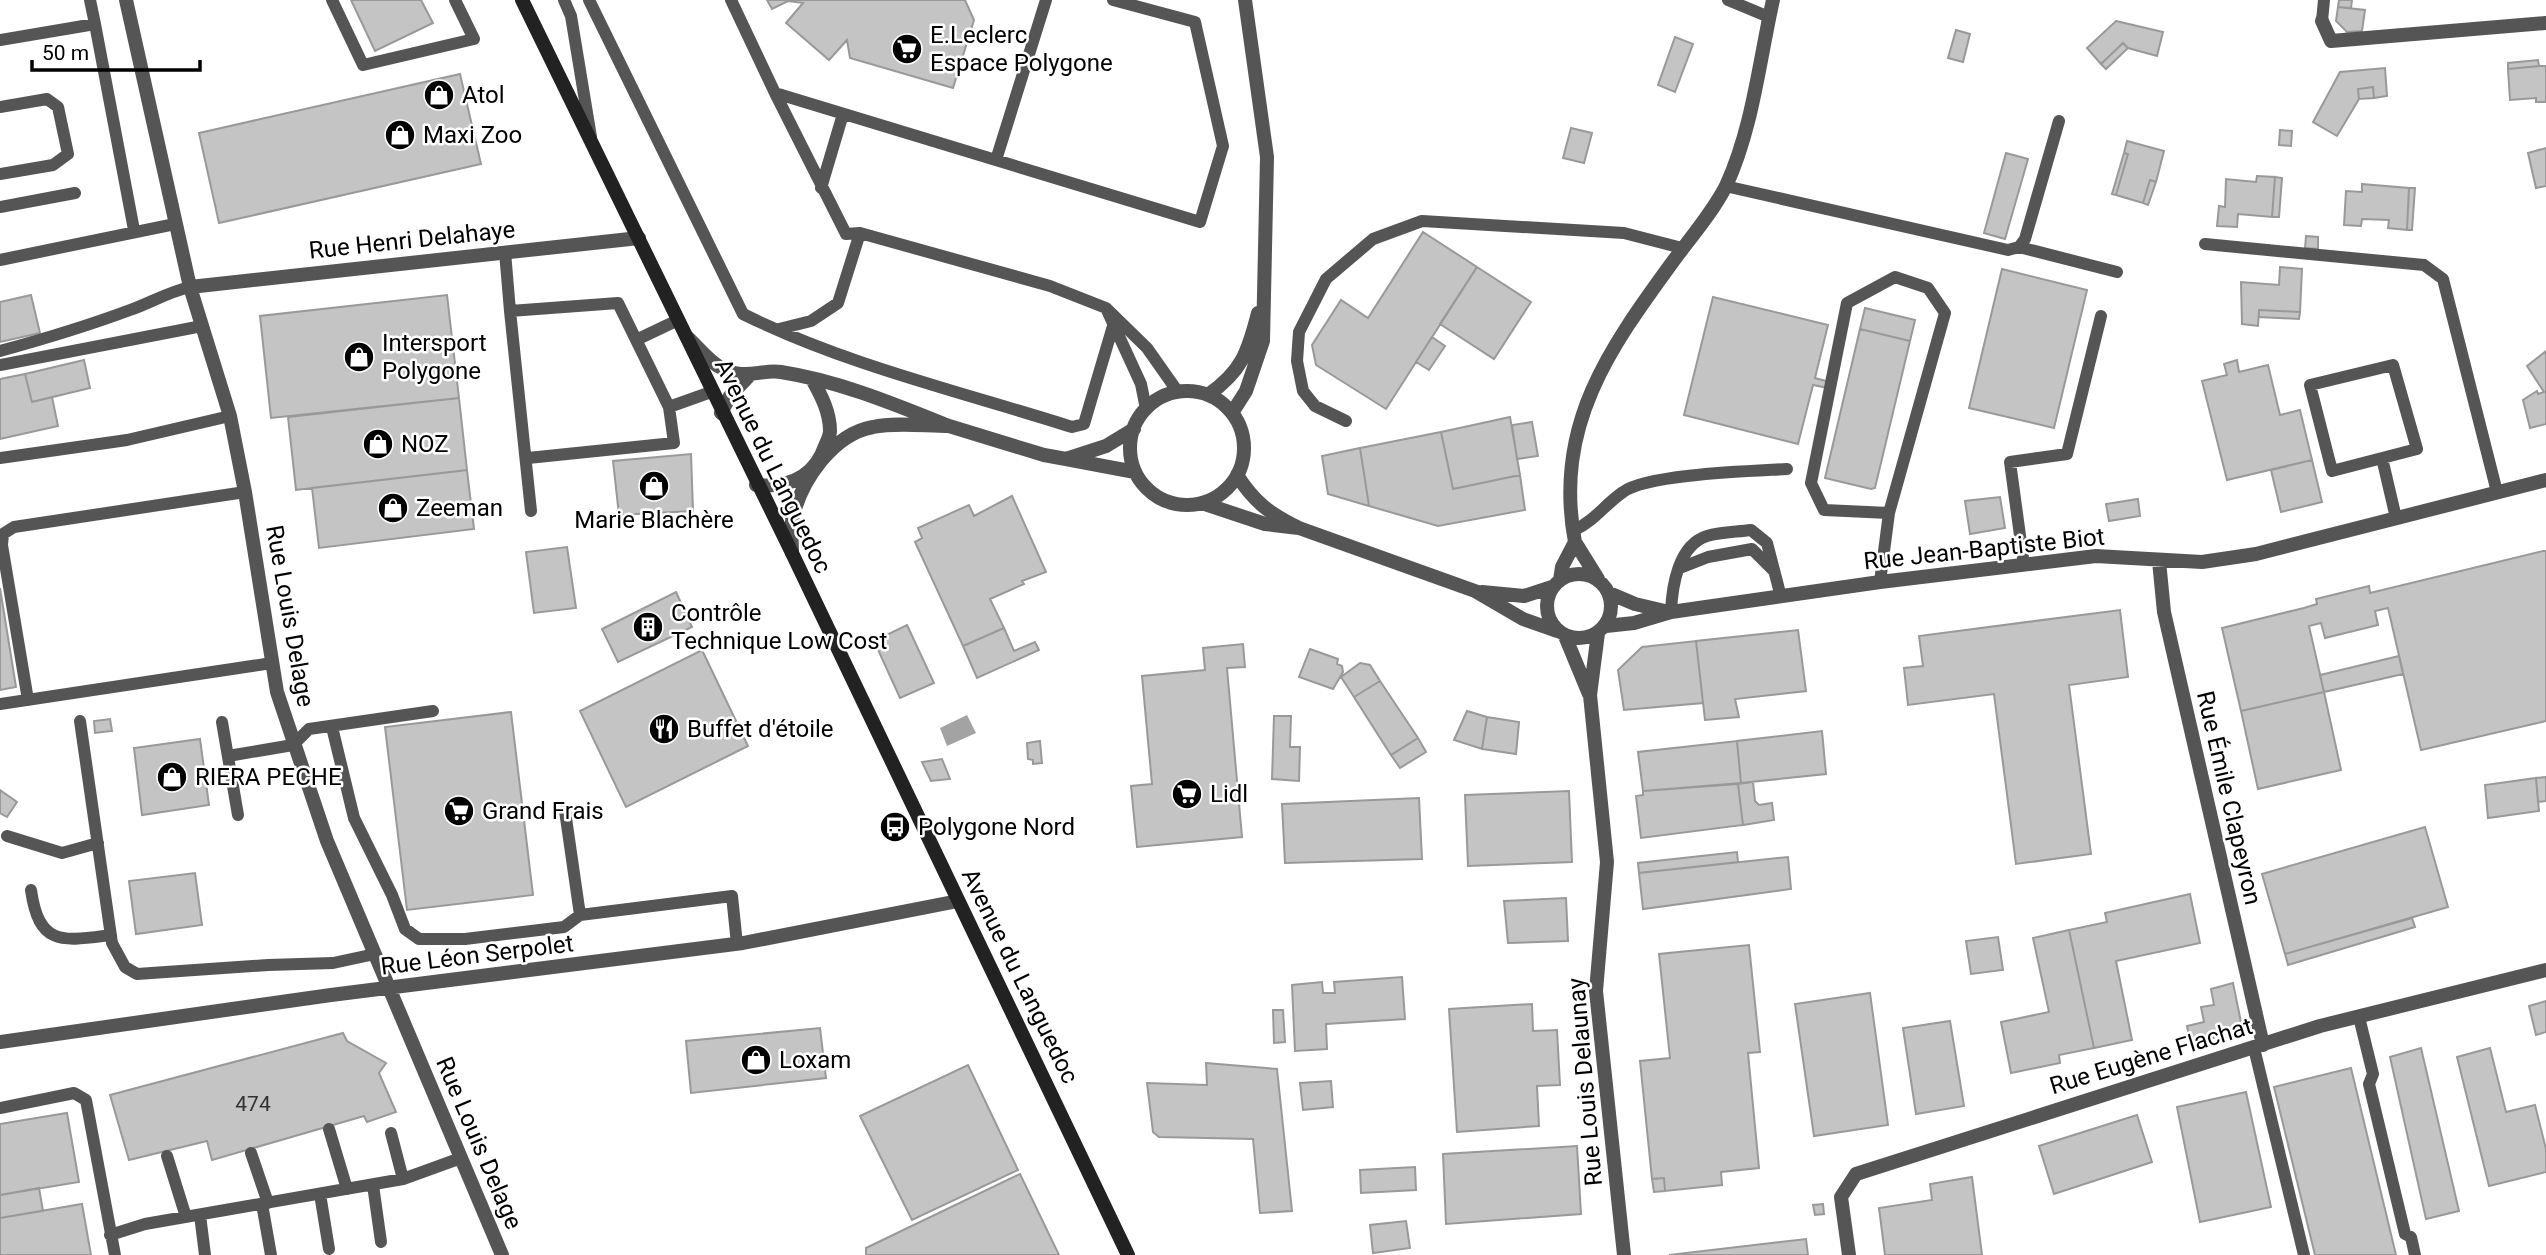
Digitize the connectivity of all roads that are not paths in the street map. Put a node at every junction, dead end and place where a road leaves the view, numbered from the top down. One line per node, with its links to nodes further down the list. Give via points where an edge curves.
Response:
1 (90, 0): 17 (lane)
2 (126, 0): 31 (street, Rue Louis Delage)
3 (332, 0): 4 (lane, via 363,65 474,39)
4 (455, 0)
5 (522, 0): 24 (main road, Avenue du Languedoc)
6 (564, 0): 24 (lane, via 571,16)
7 (589, 0): 49 (lane, via 743,314)
8 (731, 0): 20 (lane)
9 (1046, 0): 25 (lane)
10 (1113, 0): 25 (lane, via 1195,22 1223,146 1200,222)
11 (1245, 0): 42 (street, via 1267,157)
12 (1728, 0): 15 (lane)
13 (1773, 0): 15 (street)
14 (2324, 0): 16 (lane)
15 (1769, 17): 27 (street, via 1745,137)
16 (2322, 21): 18 (street, via 2331,41)
17 (95, 23): 19 (lane); 32 (lane)
18 (2546, 23)
19 (0, 40)
20 (775, 93): 22 (lane); 28 (lane)
21 (0, 107): 26 (lane, via 47,99 58,107 68,154 53,165)
22 (843, 114): 25 (lane); 28 (lane)
23 (2059, 121): 36 (lane)
24 (593, 148): 34 (main road, Avenue du Languedoc)
25 (996, 160)
26 (0, 174)
27 (1725, 186): 36 (lane, via 2008,250); 37 (street)
28 (821, 188): 33 (lane, via 846,234)
29 (75, 192): 30 (lane)
30 (0, 207)
31 (175, 224): 32 (lane); 41 (street, Rue Louis Delage)
32 (134, 230): 39 (lane)
33 (860, 233): 43 (lane, via 1050,286); 49 (lane, via 838,303 811,321)
34 (639, 239): 38 (street, Rue Henri Delahaye); 47 (main road, Avenue du Languedoc)
35 (2205, 244): 77 (lane, via 2424,265 2443,279)
36 (2019, 247): 40 (lane)
37 (1682, 248): 63 (lane, via 1625,233 1422,221 1373,239 1326,279 1299,332 1297,361 1303,391 1315,406); 83 (street, via 1621,335 1590,391 1573,443 1569,484)
38 (505, 252): 41 (street, Rue Henri Delahaye); 44 (lane)
39 (0, 260)
40 (2117, 272)
41 (190, 287): 46 (street, Rue Louis Delage); 51 (lane, via 63,334)
42 (1262, 298): 57 (street, via 1243,359 1230,379); 61 (street, via 1264,341 1246,391)
43 (1106, 308): 48 (lane); 56 (lane, via 1147,348)
44 (510, 311): 50 (lane, via 618,303); 67 (lane)
45 (2101, 316): 87 (lane, via 2067,454 2010,462)
46 (202, 326): 52 (lane); 62 (street, Rue Louis Delage)
47 (678, 326): 50 (lane); 53 (street, via 718,366); 55 (main road, Avenue du Languedoc)
48 (1113, 326): 49 (lane, via 1084,424 1072,427); 59 (lane, via 1141,384)
49 (775, 330)
50 (636, 340): 58 (lane)
51 (0, 351)
52 (0, 365)
53 (749, 376): 54 (street, via 777,371); 60 (street)
54 (812, 379): 64 (street, via 879,398); 70 (street, via 825,402 830,432)
55 (711, 392): 58 (lane); 60 (main road, Avenue du Languedoc)
56 (1178, 392): 57 (street); 59 (street)
57 (1208, 395): 61 (street)
58 (669, 407): 67 (lane, via 674,443)
59 (1146, 408): 65 (street)
60 (721, 413): 75 (main road, Avenue du Languedoc)
61 (1232, 413): 73 (street, via 1242,433 1244,455)
62 (230, 416): 66 (lane, via 127,440); 76 (street, Rue Louis Delage)
63 (1346, 421)
64 (949, 426): 69 (street); 70 (street, via 872,426 843,439)
65 (1134, 429): 69 (street, via 1106,446); 72 (street, via 1130,441)
66 (0, 458)
67 (528, 458): 79 (lane)
68 (2382, 458): 68 (lane, via 2417,449 2393,365 2310,385 2332,471); 81 (lane)
69 (1066, 459): 72 (street)
70 (819, 464): 75 (street, via 798,480 777,487); 84 (street, via 801,490 792,519)
71 (1787, 469): 83 (lane, via 1677,477 1624,490)
72 (1135, 471): 78 (street, via 1141,484 1158,498 1180,505)
73 (1237, 475): 78 (street, via 1222,494); 82 (street, via 1251,498 1270,514)
74 (2546, 480): 77 (street, Rue Jean-Baptiste Biot)
75 (756, 485): 84 (main road, Avenue du Languedoc)
76 (246, 492): 85 (lane, via 13,527 3,534); 99 (street, Rue Louis Delage)
77 (2497, 492): 81 (street, Rue Jean-Baptiste Biot)
78 (1202, 503): 82 (street, via 1265,524)
79 (531, 511)
80 (1889, 513): 80 (lane, via 1945,313 1928,288 1895,277 1847,303 1811,483 1824,510); 91 (lane)
81 (2396, 518): 86 (street, Rue Jean-Baptiste Biot, via 2256,554 2202,562)
82 (1299, 527): 93 (street)
83 (1574, 537): 90 (street); 92 (street)
84 (792, 554): 114 (main road, Avenue du Languedoc)
85 (2, 560): 101 (lane)
86 (2159, 561): 87 (street, Rue Jean-Baptiste Biot, via 2096,556); 123 (street, Rue Émile Clapeyron, via 2164,612)
87 (2024, 565): 91 (street, Rue Jean-Baptiste Biot)
88 (1680, 568): 89 (lane, via 1752,549); 89 (lane, via 1685,552 1704,537 1751,530 1767,543); 96 (lane)
89 (1774, 571): 95 (lane)
90 (1599, 580): 92 (street, via 1580,574); 94 (street)
91 (1880, 582): 95 (street, Rue Jean-Baptiste Biot)
92 (1556, 584): 93 (street, via 1524,596); 98 (street, via 1546,605 1547,615)
93 (1475, 592): 98 (street, via 1523,619)
94 (1609, 593): 96 (street, Rue Jean-Baptiste Biot); 97 (street, via 1611,611)
95 (1781, 597): 96 (street, Rue Jean-Baptiste Biot)
96 (1671, 612): 97 (street, Rue Jean-Baptiste Biot)
97 (1602, 629): 98 (street, via 1584,639); 100 (street, Rue Louis Delaunay)
98 (1561, 633): 100 (street, Rue Louis Delaunay)
99 (272, 663): 101 (lane); 107 (street, Rue Louis Delage)
100 (1590, 695): 145 (street, Rue Louis Delaunay, via 1607,862 1596,991)
101 (28, 700): 102 (lane)
102 (0, 704)
103 (433, 711): 106 (lane)
104 (80, 721): 112 (lane)
105 (222, 722): 108 (lane)
106 (332, 727): 107 (lane, via 309,729); 115 (lane, via 354,818 405,929 419,939 465,939 564,927)
107 (293, 745): 108 (lane); 118 (street, Rue Louis Delage)
108 (228, 756): 110 (lane)
109 (565, 811): 115 (lane)
110 (238, 815)
111 (7, 836): 112 (lane, via 62,853)
112 (98, 843): 116 (lane)
113 (31, 890): 116 (lane, via 42,929 65,940)
114 (958, 901): 117 (street, Rue Léon Serpolet); 144 (main road, Avenue du Languedoc)
115 (580, 915): 117 (lane, via 732,896)
116 (111, 935): 118 (lane, via 125,967 137,974 333,963)
117 (737, 944): 120 (street, Rue Léon Serpolet)
118 (375, 954): 120 (street, Rue Louis Delage)
119 (2546, 970): 121 (street, Rue Eugène Flachat)
120 (390, 989): 122 (street, Rue Léon Serpolet); 129 (street, Rue Louis Delage)
121 (2359, 1017): 123 (street, Rue Eugène Flachat); 148 (lane, via 2373,1074 2369,1084 2405,1234 2411,1237)
122 (0, 1042)
123 (2258, 1047): 146 (street, Rue Eugène Flachat, via 1856,1174 1841,1197); 147 (lane)
124 (0, 1108): 137 (lane, via 74,1093 86,1100)
125 (329, 1129): 132 (lane)
126 (391, 1133): 130 (lane)
127 (251, 1153): 134 (lane)
128 (167, 1156): 136 (lane)
129 (461, 1158): 130 (lane); 143 (street, Rue Louis Delage)
130 (403, 1180): 131 (lane)
131 (373, 1185): 132 (lane); 138 (lane)
132 (347, 1189): 133 (lane)
133 (320, 1194): 134 (lane); 139 (lane)
134 (265, 1203): 135 (lane); 142 (lane)
135 (200, 1215): 136 (lane); 141 (lane)
136 (186, 1217): 137 (lane)
137 (110, 1236): 140 (lane)
138 (381, 1242)
139 (329, 1249)
140 (115, 1255)
141 (205, 1255)
142 (271, 1255)
143 (502, 1255)
144 (1128, 1255)
145 (1625, 1255)
146 (1849, 1255)
147 (2304, 1255)
148 (2415, 1255)

